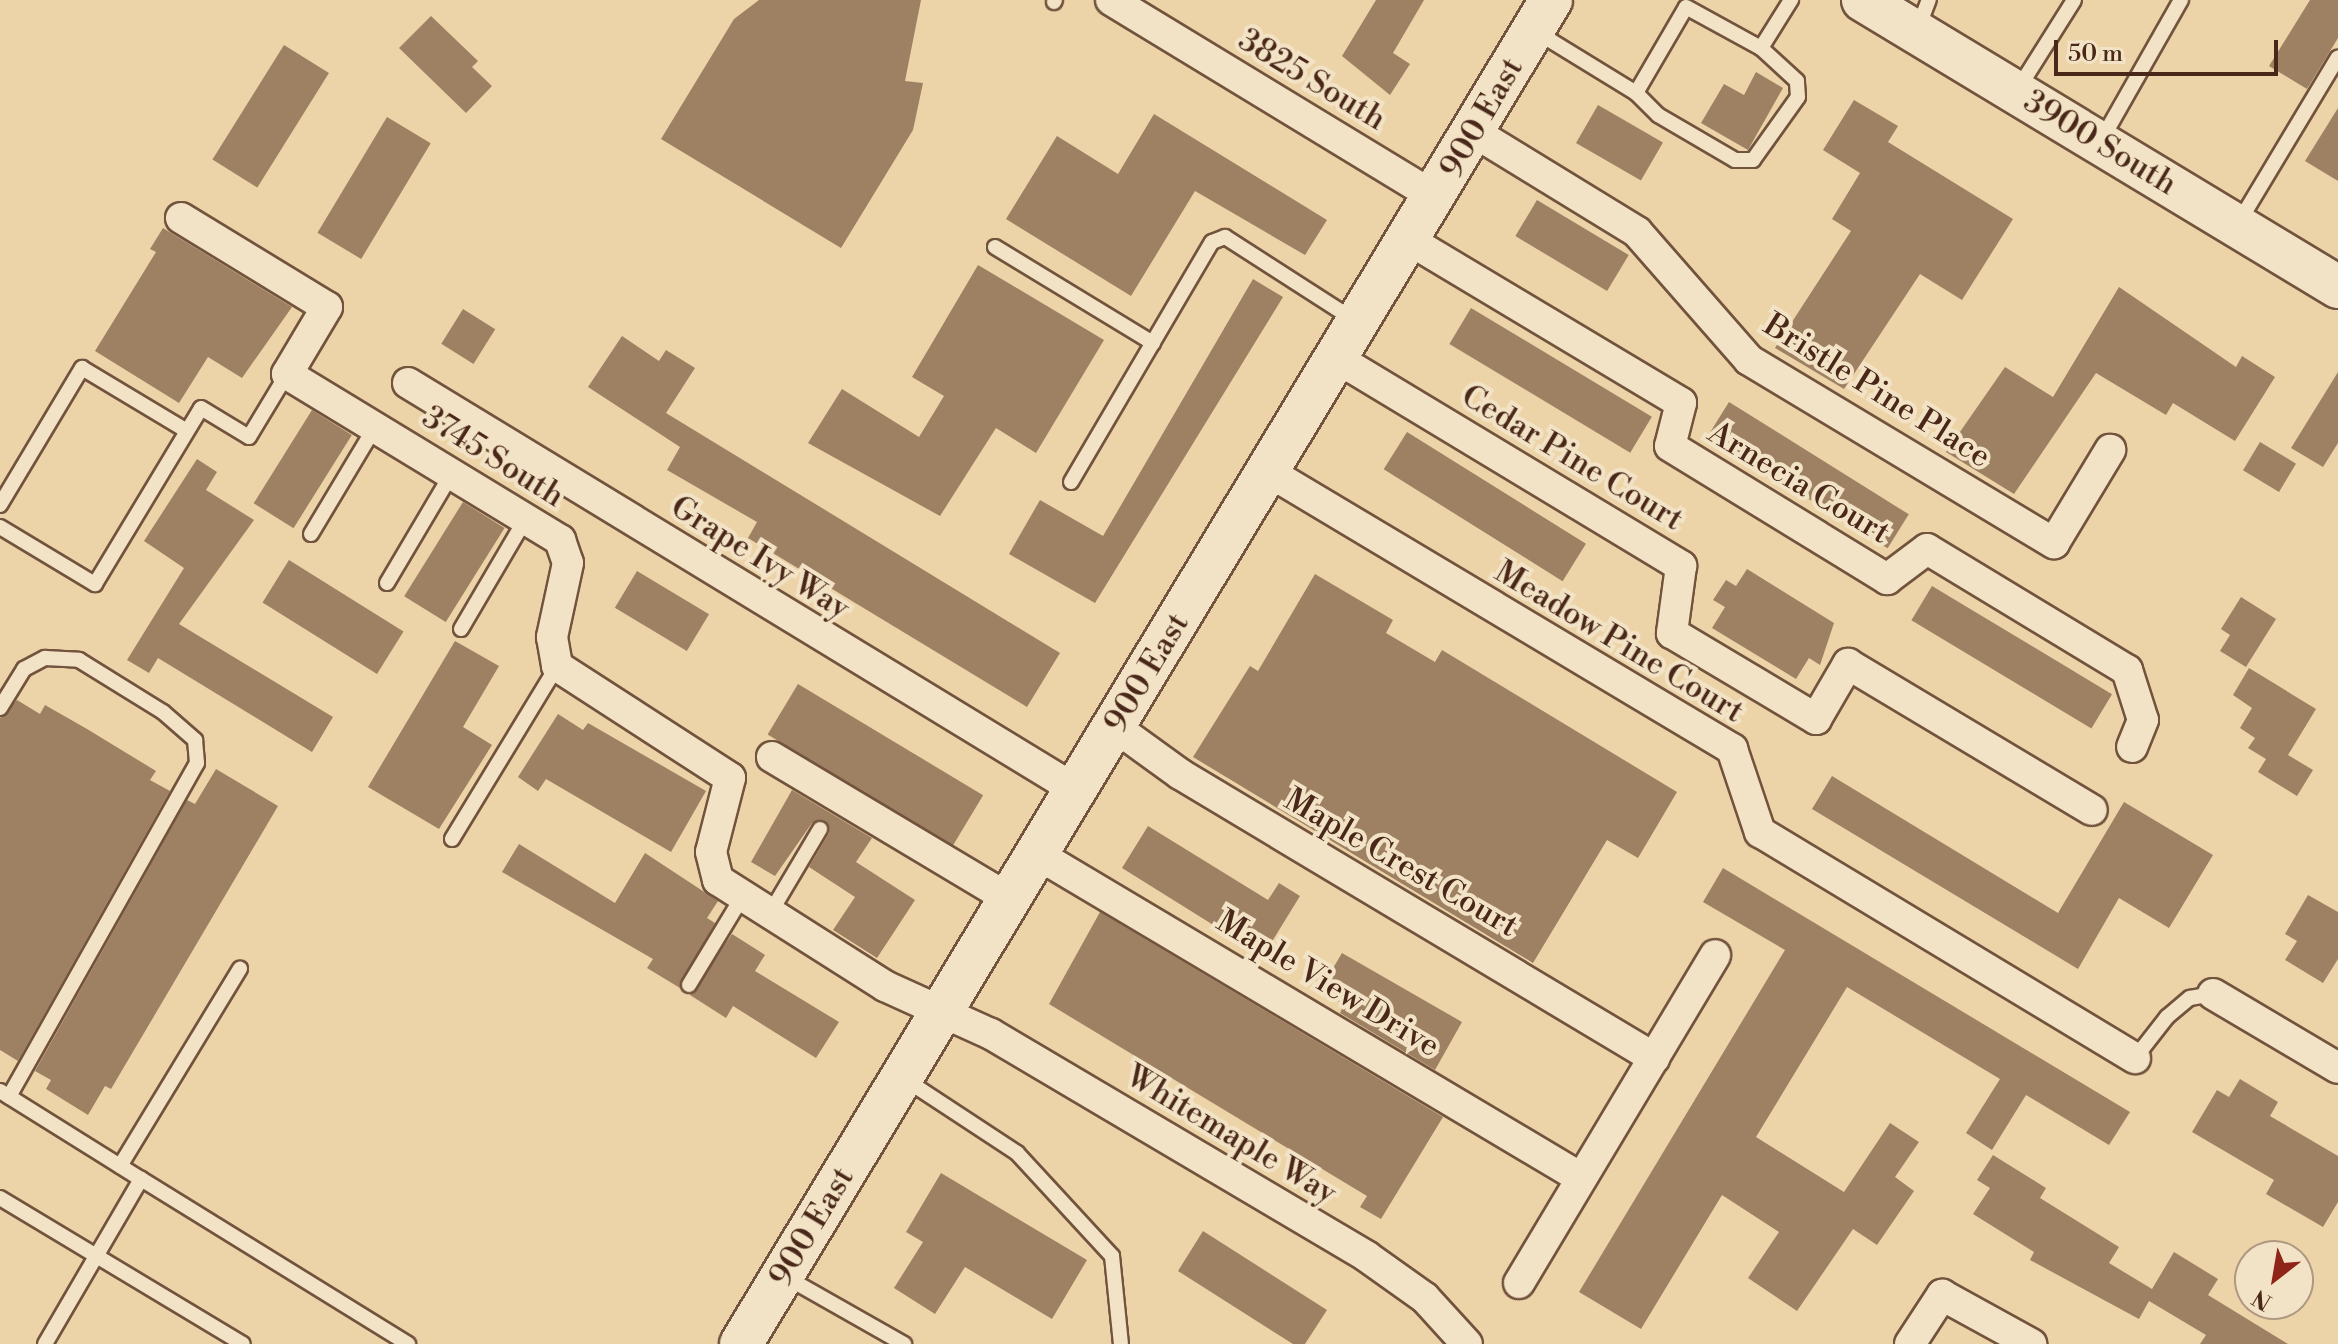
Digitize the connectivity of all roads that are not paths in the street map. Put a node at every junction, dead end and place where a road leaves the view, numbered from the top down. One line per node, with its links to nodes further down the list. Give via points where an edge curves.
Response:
1 (1111, 0): 14 (street, 3825 South)
2 (1791, 0): 8 (lane)
3 (1863, 0): 7 (main road, 3900 South)
4 (2074, 0): 10 (lane)
5 (2181, 0): 13 (lane)
6 (1542, 15): 11 (lane); 12 (main road, 900 East)
7 (1923, 16): 10 (main road, 3900 South)
8 (1761, 48): 11 (lane, via 1686,7); 11 (lane, via 1797,81 1798,97 1753,160 1735,160 1658,115)
9 (2338, 57): 16 (lane)
10 (2016, 92): 13 (main road, 3900 South)
11 (1636, 93)
12 (1474, 132): 14 (main road, 900 East); 27 (street, Bristle Pine Place, via 1637,232 1749,360 2054,543)
13 (2099, 143): 16 (main road, 3900 South)
14 (1435, 197): 17 (main road, 900 East)
15 (181, 218): 23 (street, via 327,307)
16 (2237, 226): 19 (main road, 3900 South)
17 (1409, 240): 20 (main road, 900 East); 40 (street, Arnecia Court, via 1681,403 1670,446 1887,579 1927,549 2127,670 2143,720)
18 (995, 247): 21 (lane)
19 (2338, 287)
20 (1360, 323): 21 (lane, via 1225,237 1212,242); 22 (main road, 900 East)
21 (1153, 343): 30 (lane)
22 (1338, 359): 28 (main road, 900 East); 43 (street, Cedar Pine Court, via 1681,566 1672,633 1685,641 1816,719 1848,664)
23 (287, 374): 25 (street, 3745 South); 26 (lane, via 249,437 201,408)
24 (408, 383): 42 (street, Grape Ivy Way)
25 (375, 427): 29 (street, 3745 South); 34 (lane)
26 (187, 431): 31 (lane, via 82,368); 33 (lane, via 95,584)
27 (2110, 450)
28 (1269, 472): 39 (main road, 900 East); 56 (street, Meadow Pine Court, via 1732,749 1760,832)
29 (452, 473): 32 (street, 3745 South); 35 (lane)
30 (1071, 482)
31 (0, 505)
32 (526, 518): 36 (lane); 37 (street, 3745 South, via 565,549 552,637)
33 (0, 527)
34 (311, 534)
35 (387, 583)
36 (461, 629)
37 (557, 666): 45 (lane); 47 (street, via 730,778 712,869)
38 (0, 708): 59 (lane, via 24,669 45,658 79,660 174,721 195,740 197,763)
39 (1115, 727): 42 (main road, 900 East); 55 (street, Maple Crest Court, via 1180,774)
40 (2132, 747)
41 (772, 757): 48 (street)
42 (1076, 790): 46 (main road, 900 East)
43 (2092, 810)
44 (820, 829): 49 (lane)
45 (452, 839)
46 (1037, 854): 48 (main road, 900 East); 61 (street, Maple View Drive)
47 (741, 899): 49 (street); 52 (lane)
48 (1009, 899): 54 (main road, 900 East)
49 (769, 916): 54 (street, via 885,986)
50 (1715, 955): 55 (street)
51 (240, 969): 60 (lane)
52 (689, 985)
53 (2213, 994): 56 (lane, via 2190,998 2167,1017); 57 (street)
54 (942, 1011): 58 (main road, 900 East); 73 (street, Whitemaple Way, via 1366,1256 1425,1298)
55 (1654, 1058): 61 (street)
56 (2135, 1058)
57 (2338, 1068)
58 (902, 1078): 65 (main road, 900 East); 72 (lane, via 1017,1153 1112,1256)
59 (5, 1094): 60 (lane)
60 (120, 1166): 62 (lane)
61 (1581, 1178): 66 (street)
62 (141, 1179): 64 (lane); 69 (lane)
63 (0, 1198): 64 (lane)
64 (96, 1256): 67 (lane); 68 (lane)
65 (783, 1274): 70 (main road, 900 East); 71 (lane)
66 (1519, 1283)
67 (45, 1344)
68 (243, 1344)
69 (408, 1344)
70 (741, 1344)
71 (904, 1344)
72 (1121, 1344)
73 (1467, 1344)
74 (1910, 1344): 75 (street, via 1942,1295)
75 (2031, 1344)

